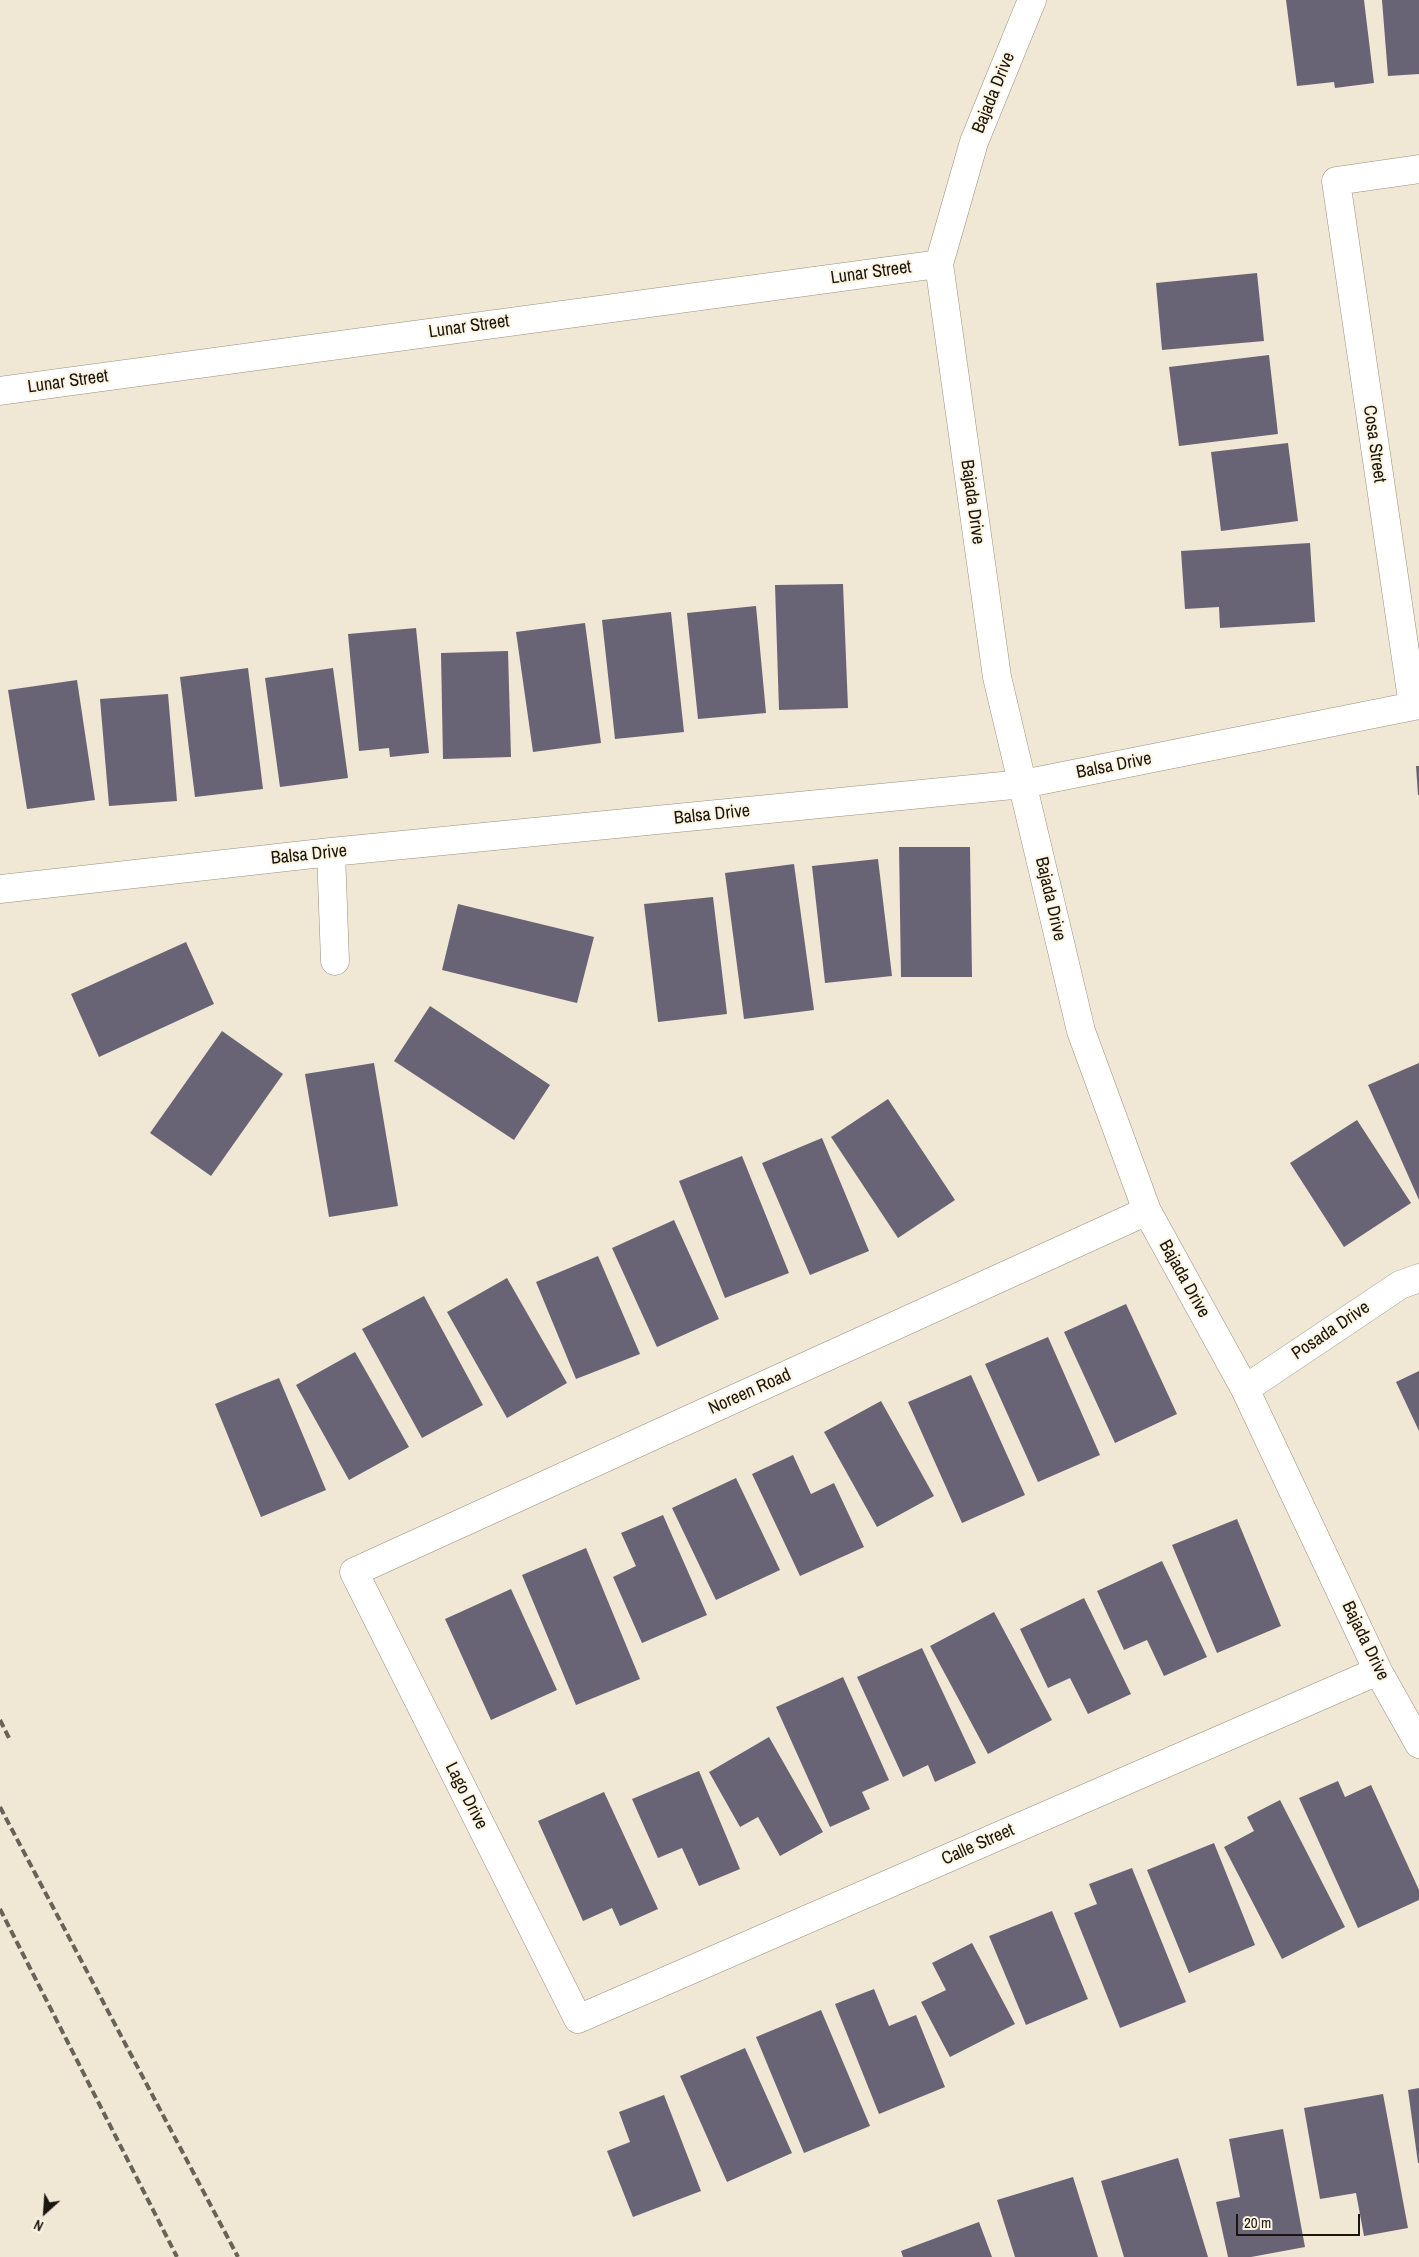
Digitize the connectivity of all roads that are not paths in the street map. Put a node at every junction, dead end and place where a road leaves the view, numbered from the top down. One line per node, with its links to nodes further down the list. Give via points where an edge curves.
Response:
1 (1032, 0): 3 (street, Bajada Drive, via 974,142)
2 (1419, 169): 5 (street, Cosa Street, via 1336,181)
3 (939, 264): 4 (street, Lunar Street); 6 (street, Bajada Drive, via 997,677)
4 (0, 391)
5 (1416, 706): 6 (street, Balsa Drive)
6 (1023, 784): 7 (street, Balsa Drive); 10 (street, Bajada Drive, via 1081,1032)
7 (331, 852): 8 (street, Balsa Drive); 9 (street)
8 (0, 889)
9 (335, 961)
10 (1147, 1211): 12 (street, Bajada Drive); 13 (street, Noreen Road)
11 (1419, 1278): 12 (street, Posada Drive, via 1400,1285)
12 (1245, 1389): 14 (street, Bajada Drive)
13 (354, 1572): 16 (street, Lago Drive)
14 (1378, 1671): 15 (street, Bajada Drive); 16 (street, Calle Street)
15 (1419, 1744)
16 (578, 2019)

